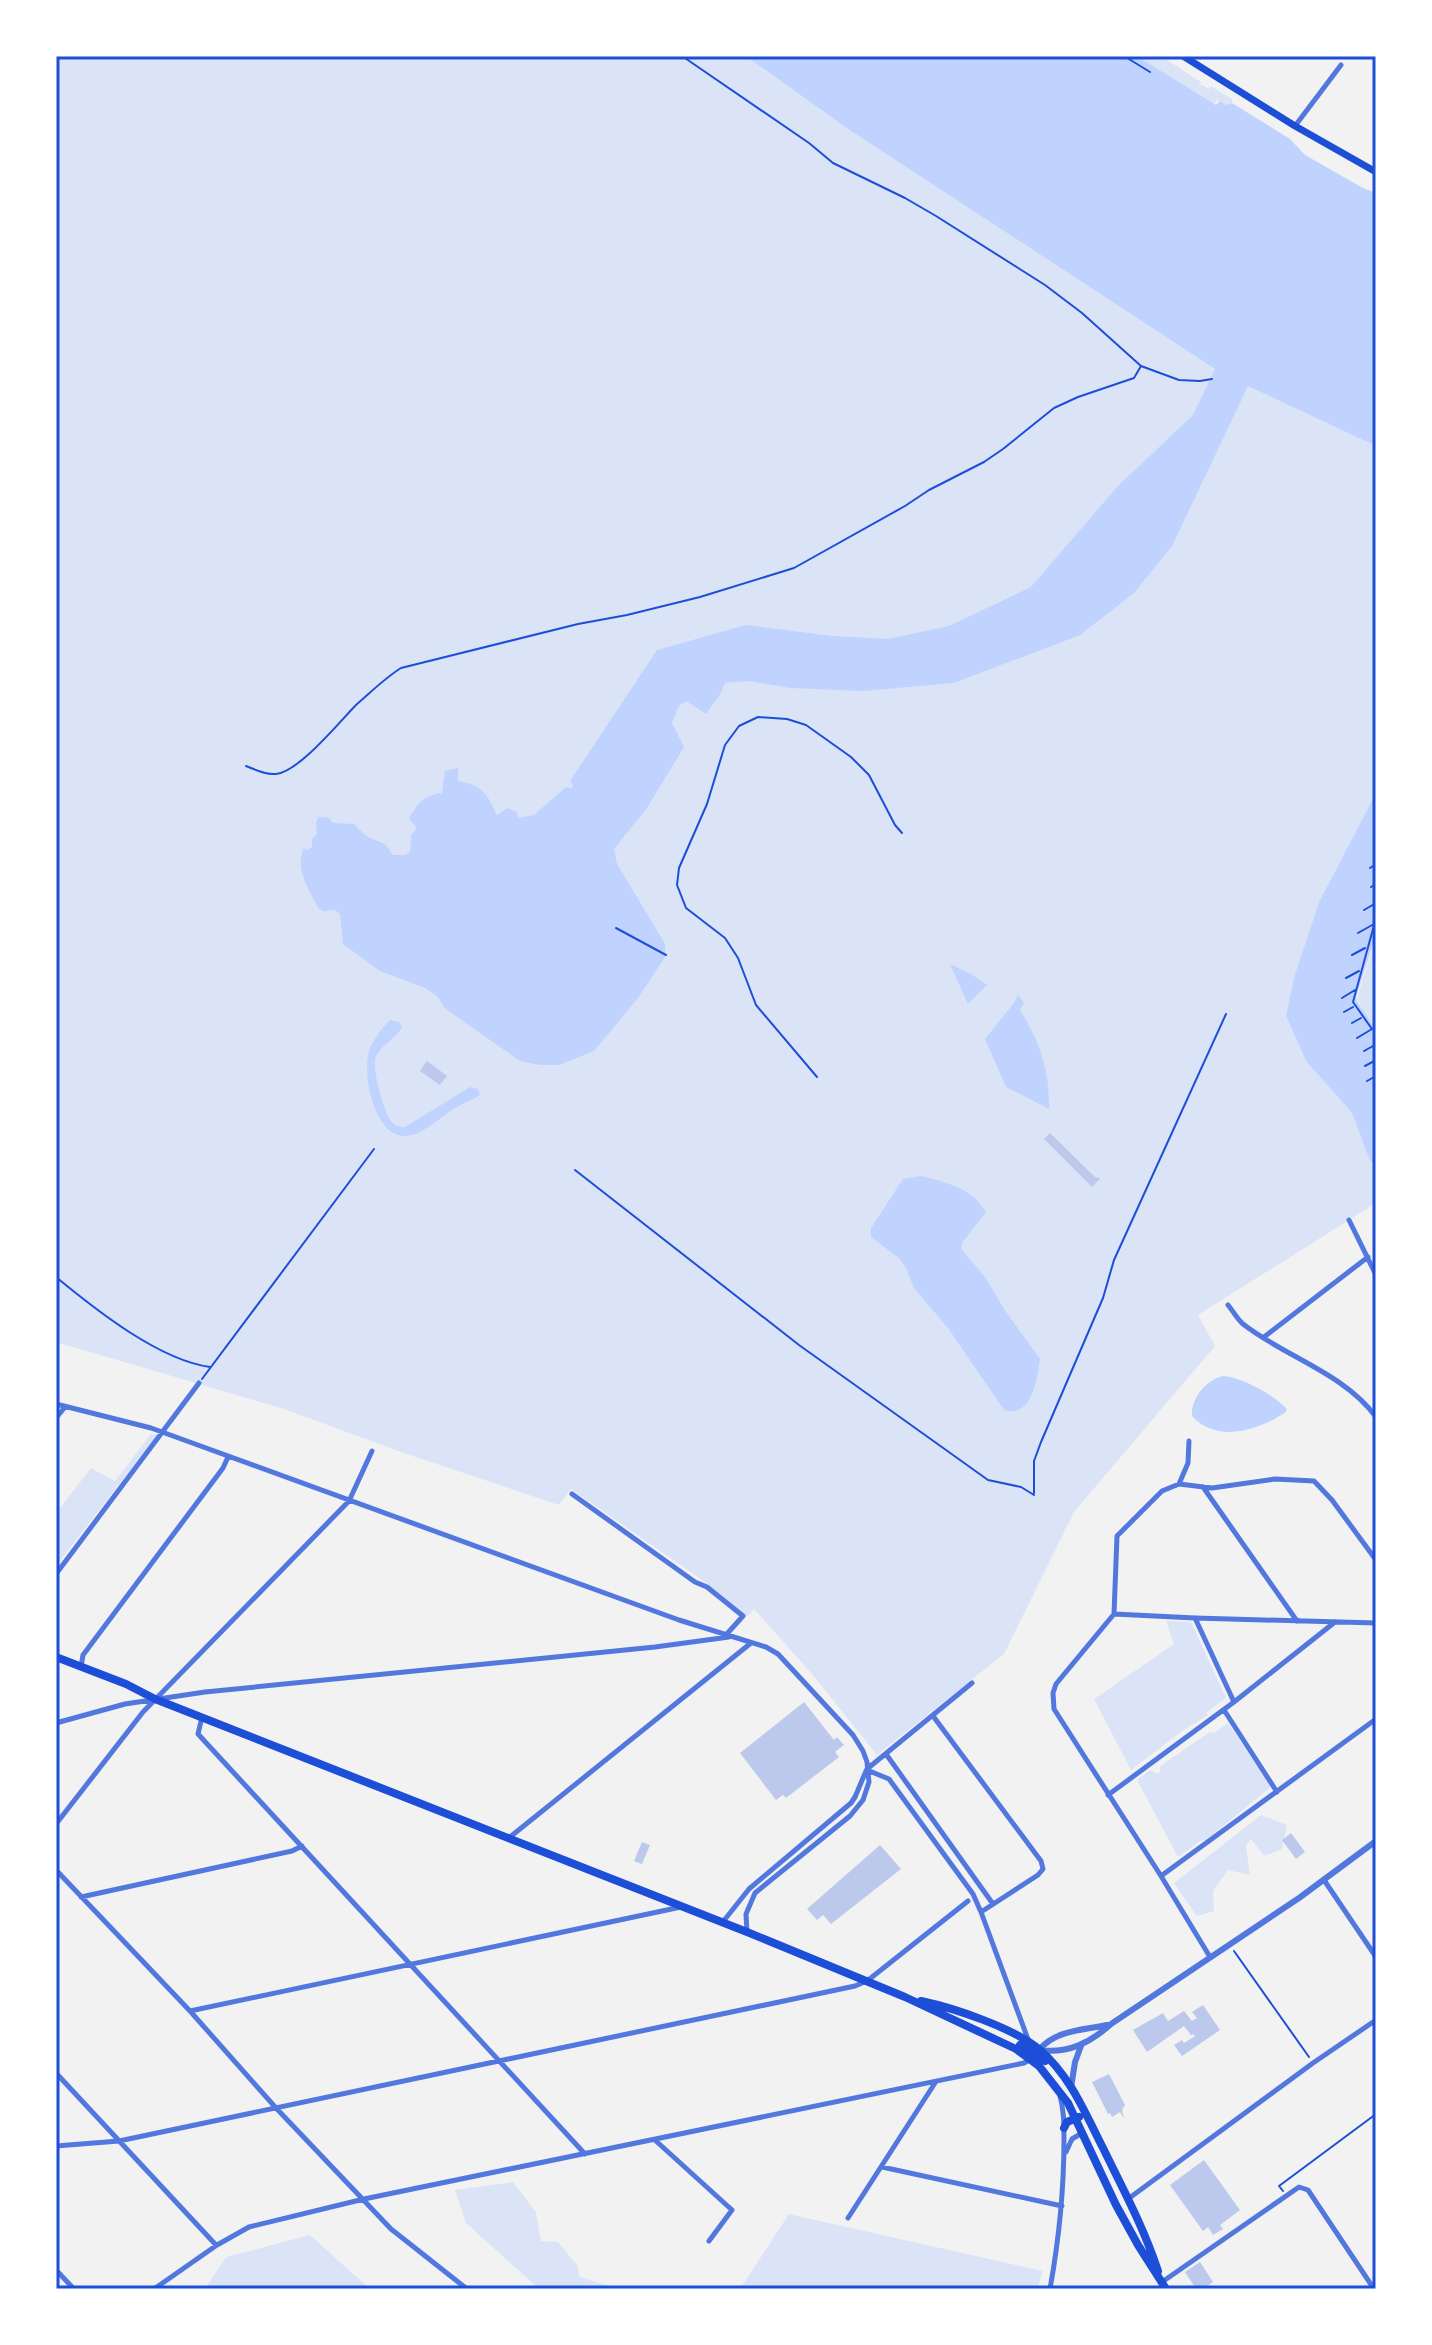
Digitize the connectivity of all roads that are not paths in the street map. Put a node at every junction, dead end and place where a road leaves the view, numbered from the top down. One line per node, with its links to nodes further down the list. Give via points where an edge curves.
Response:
1 (1183, 56): 3 (main road)
2 (1341, 65): 3 (street)
3 (1295, 126): 4 (main road)
4 (1376, 172)
5 (1349, 1220): 6 (street)
6 (1368, 1257): 7 (street); 9 (street)
7 (1376, 1275)
8 (1228, 1305): 9 (street, via 1241,1323)
9 (1264, 1337): 13 (street, via 1366,1404)
10 (199, 1383): 15 (street)
11 (56, 1404): 12 (street)
12 (65, 1407): 14 (street); 15 (street)
13 (1376, 1417)
14 (56, 1418)
15 (162, 1432): 18 (street); 24 (street)
16 (1189, 1441): 19 (street, via 1188,1463)
17 (372, 1451): 22 (street)
18 (228, 1457): 22 (street); 33 (street, via 83,1655)
19 (1179, 1484): 20 (street); 25 (street, via 1162,1491 1117,1536)
20 (1202, 1486): 23 (street, via 1314,1481); 27 (street)
21 (572, 1494): 30 (street, via 743,1616)
22 (349, 1501): 30 (street); 35 (street)
23 (1376, 1560)
24 (56, 1574)
25 (1114, 1614): 26 (street); 45 (street, via 1053,1693 1054,1709)
26 (1195, 1618): 27 (street); 36 (street)
27 (1297, 1621): 28 (street)
28 (1335, 1622): 29 (street); 36 (street)
29 (1376, 1623)
30 (727, 1636): 31 (street); 35 (street)
31 (751, 1643): 43 (street, via 778,1654 853,1735); 47 (street)
32 (56, 1657): 33 (main road)
33 (81, 1667): 35 (main road)
34 (972, 1683): 39 (street)
35 (155, 1699): 38 (main road); 41 (street); 46 (street)
36 (1234, 1702): 37 (street)
37 (1224, 1710): 44 (street); 45 (street)
38 (202, 1716): 47 (main road); 49 (street, via 198,1734)
39 (933, 1716): 42 (street); 55 (street, via 1041,1861 1038,1875)
40 (1376, 1719): 44 (street)
41 (56, 1723)
42 (886, 1754): 43 (street); 55 (street)
43 (867, 1770): 57 (street, via 889,1779); 58 (street, via 851,1803 749,1889); 59 (street, via 869,1782 858,1808 755,1893 746,1914)
44 (1277, 1792): 51 (street)
45 (1108, 1795): 51 (street)
46 (56, 1824)
47 (505, 1836): 56 (main road)
48 (1376, 1841): 52 (street)
49 (302, 1846): 53 (street); 62 (street)
50 (56, 1870): 53 (street)
51 (1161, 1876): 60 (street)
52 (1324, 1880): 60 (street); 61 (street)
53 (81, 1897): 65 (street)
54 (968, 1901): 63 (street)
55 (993, 1904): 57 (street)
56 (682, 1907): 58 (main road); 62 (street)
57 (981, 1912): 68 (street)
58 (722, 1923): 59 (main road)
59 (747, 1932): 63 (main road)
60 (1210, 1957): 67 (street)
61 (1376, 1957)
62 (411, 1964): 65 (street); 71 (street)
63 (867, 1981): 64 (main road); 71 (street)
64 (905, 1997): 68 (main road, via 941,2005); 70 (main road)
65 (190, 2011): 76 (street)
66 (1376, 2020): 88 (street)
67 (1111, 2024): 69 (street); 70 (street, via 1053,2037)
68 (1029, 2043): 70 (main road)
69 (1081, 2046): 70 (street); 74 (street)
70 (1036, 2054): 73 (street, via 1024,2063); 74 (main road, via 1060,2071); 75 (main road)
71 (500, 2060): 76 (street); 84 (street)
72 (56, 2073): 82 (street)
73 (936, 2082): 81 (street); 86 (street)
74 (1071, 2088): 77 (main road)
75 (1059, 2091): 78 (main road); 79 (street)
76 (276, 2108): 82 (street); 87 (street)
77 (1084, 2109): 78 (main road); 88 (main road)
78 (1080, 2119): 79 (main road); 80 (main road); 88 (main road)
79 (1064, 2128): 85 (street)
80 (1082, 2133): 85 (street, via 1072,2139); 94 (main road)
81 (655, 2140): 84 (street); 91 (street, via 732,2210)
82 (119, 2141): 83 (street); 92 (street)
83 (56, 2146)
84 (585, 2154): 87 (street)
85 (1065, 2156): 89 (street)
86 (882, 2167): 89 (street); 90 (street)
87 (364, 2199): 92 (street, via 249,2227); 97 (street, via 391,2229)
88 (1128, 2199): 94 (main road)
89 (1062, 2206): 98 (street)
90 (848, 2218)
91 (709, 2241)
92 (217, 2245): 96 (street)
93 (56, 2270): 95 (street)
94 (1164, 2286): 99 (street, via 1299,2187 1308,2190)
95 (74, 2289)
96 (154, 2289)
97 (467, 2289)
98 (1050, 2289)
99 (1374, 2289)

